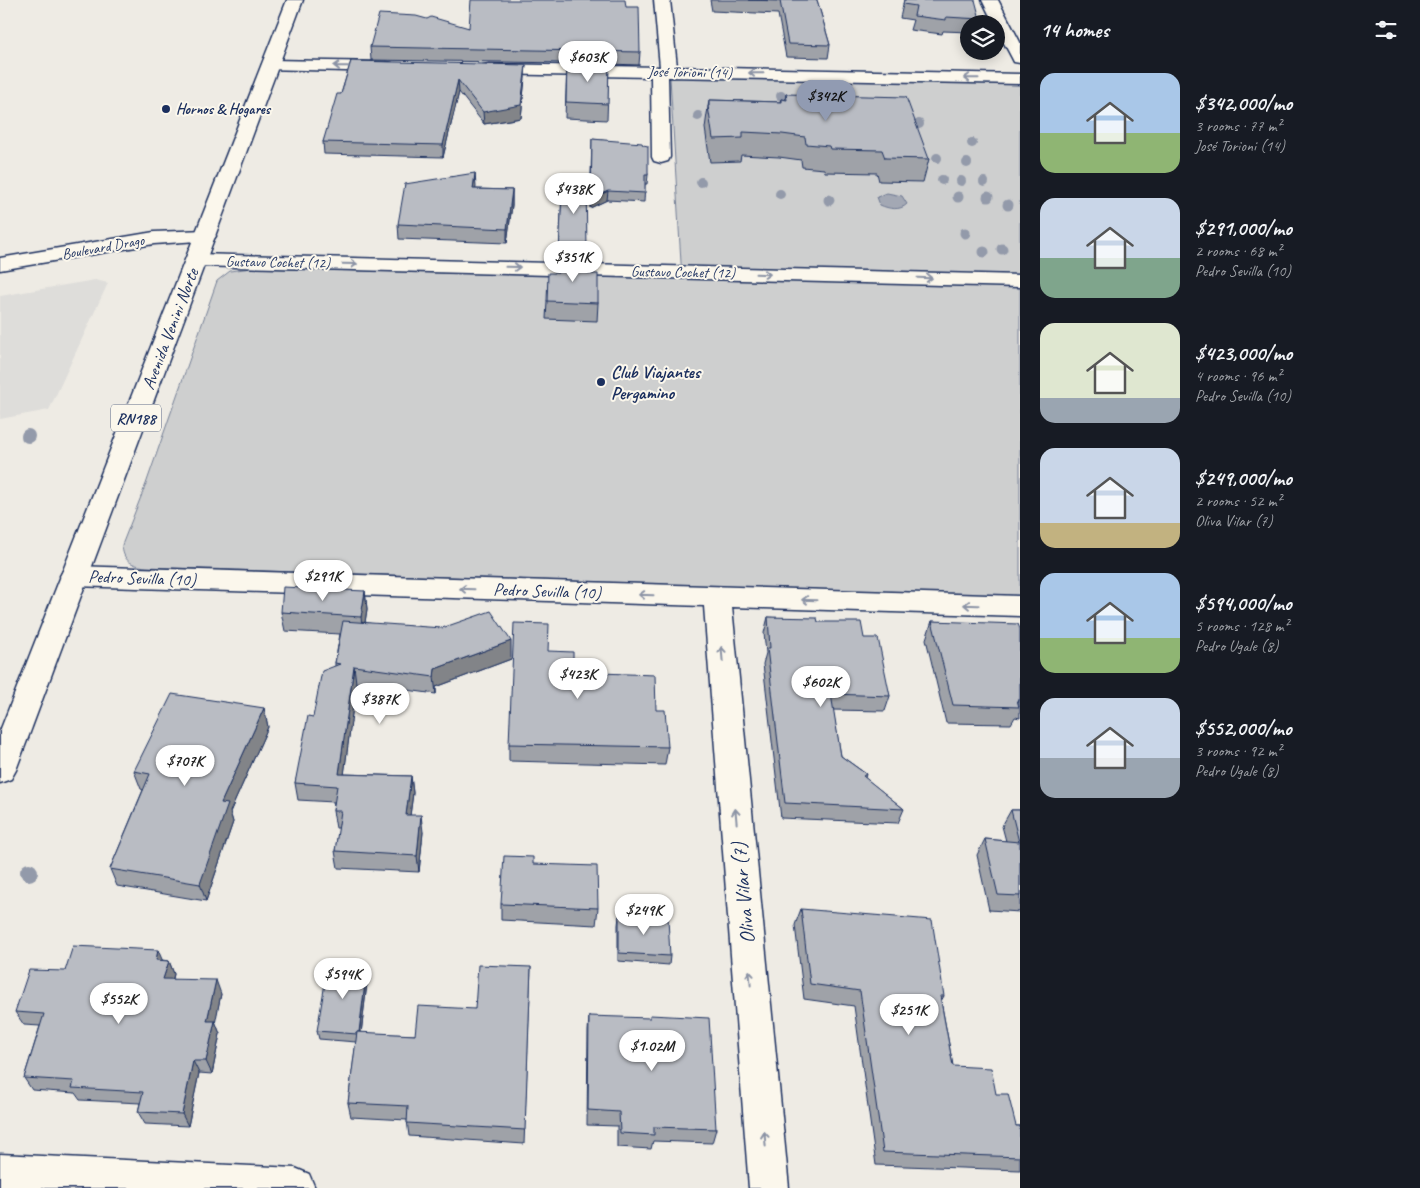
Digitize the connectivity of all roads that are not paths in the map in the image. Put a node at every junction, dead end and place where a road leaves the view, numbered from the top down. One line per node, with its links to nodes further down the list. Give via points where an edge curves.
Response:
1 (295, 0): 5 (main road, Avenida Venini Norte / RN188)
2 (662, 0): 8 (main road)
3 (990, 0): 4 (main road)
4 (1020, 58)
5 (270, 65): 6 (main road, one-way to 5); 11 (main road, Avenida Venini Norte / RN188)
6 (407, 67)
7 (475, 68): 8 (main road, José Torioni (14))
8 (664, 72): 9 (main road, José Torioni (14), one-way to 8); 10 (main road)
9 (1020, 79)
10 (661, 157)
11 (206, 236): 12 (main road, Avenida Venini Norte / RN188); 13 (main road, Boulevard Drago, via 154,238)
12 (196, 260): 14 (main road, Gustavo Cochet (12), one-way to 14); 15 (main road, Avenida Venini Norte / RN188)
13 (0, 264)
14 (1020, 281)
15 (74, 576): 16 (main road, Pedro Sevilla (10), one-way to 15); 18 (main road, Avenida Venini Norte / RN188)
16 (717, 597): 17 (main road, Pedro Sevilla (10), one-way to 16); 21 (main road, Oliva Vilar (7), one-way to 16)
17 (1020, 606)
18 (0, 770)
19 (0, 1174): 20 (main road)
20 (296, 1188)
21 (769, 1188)

